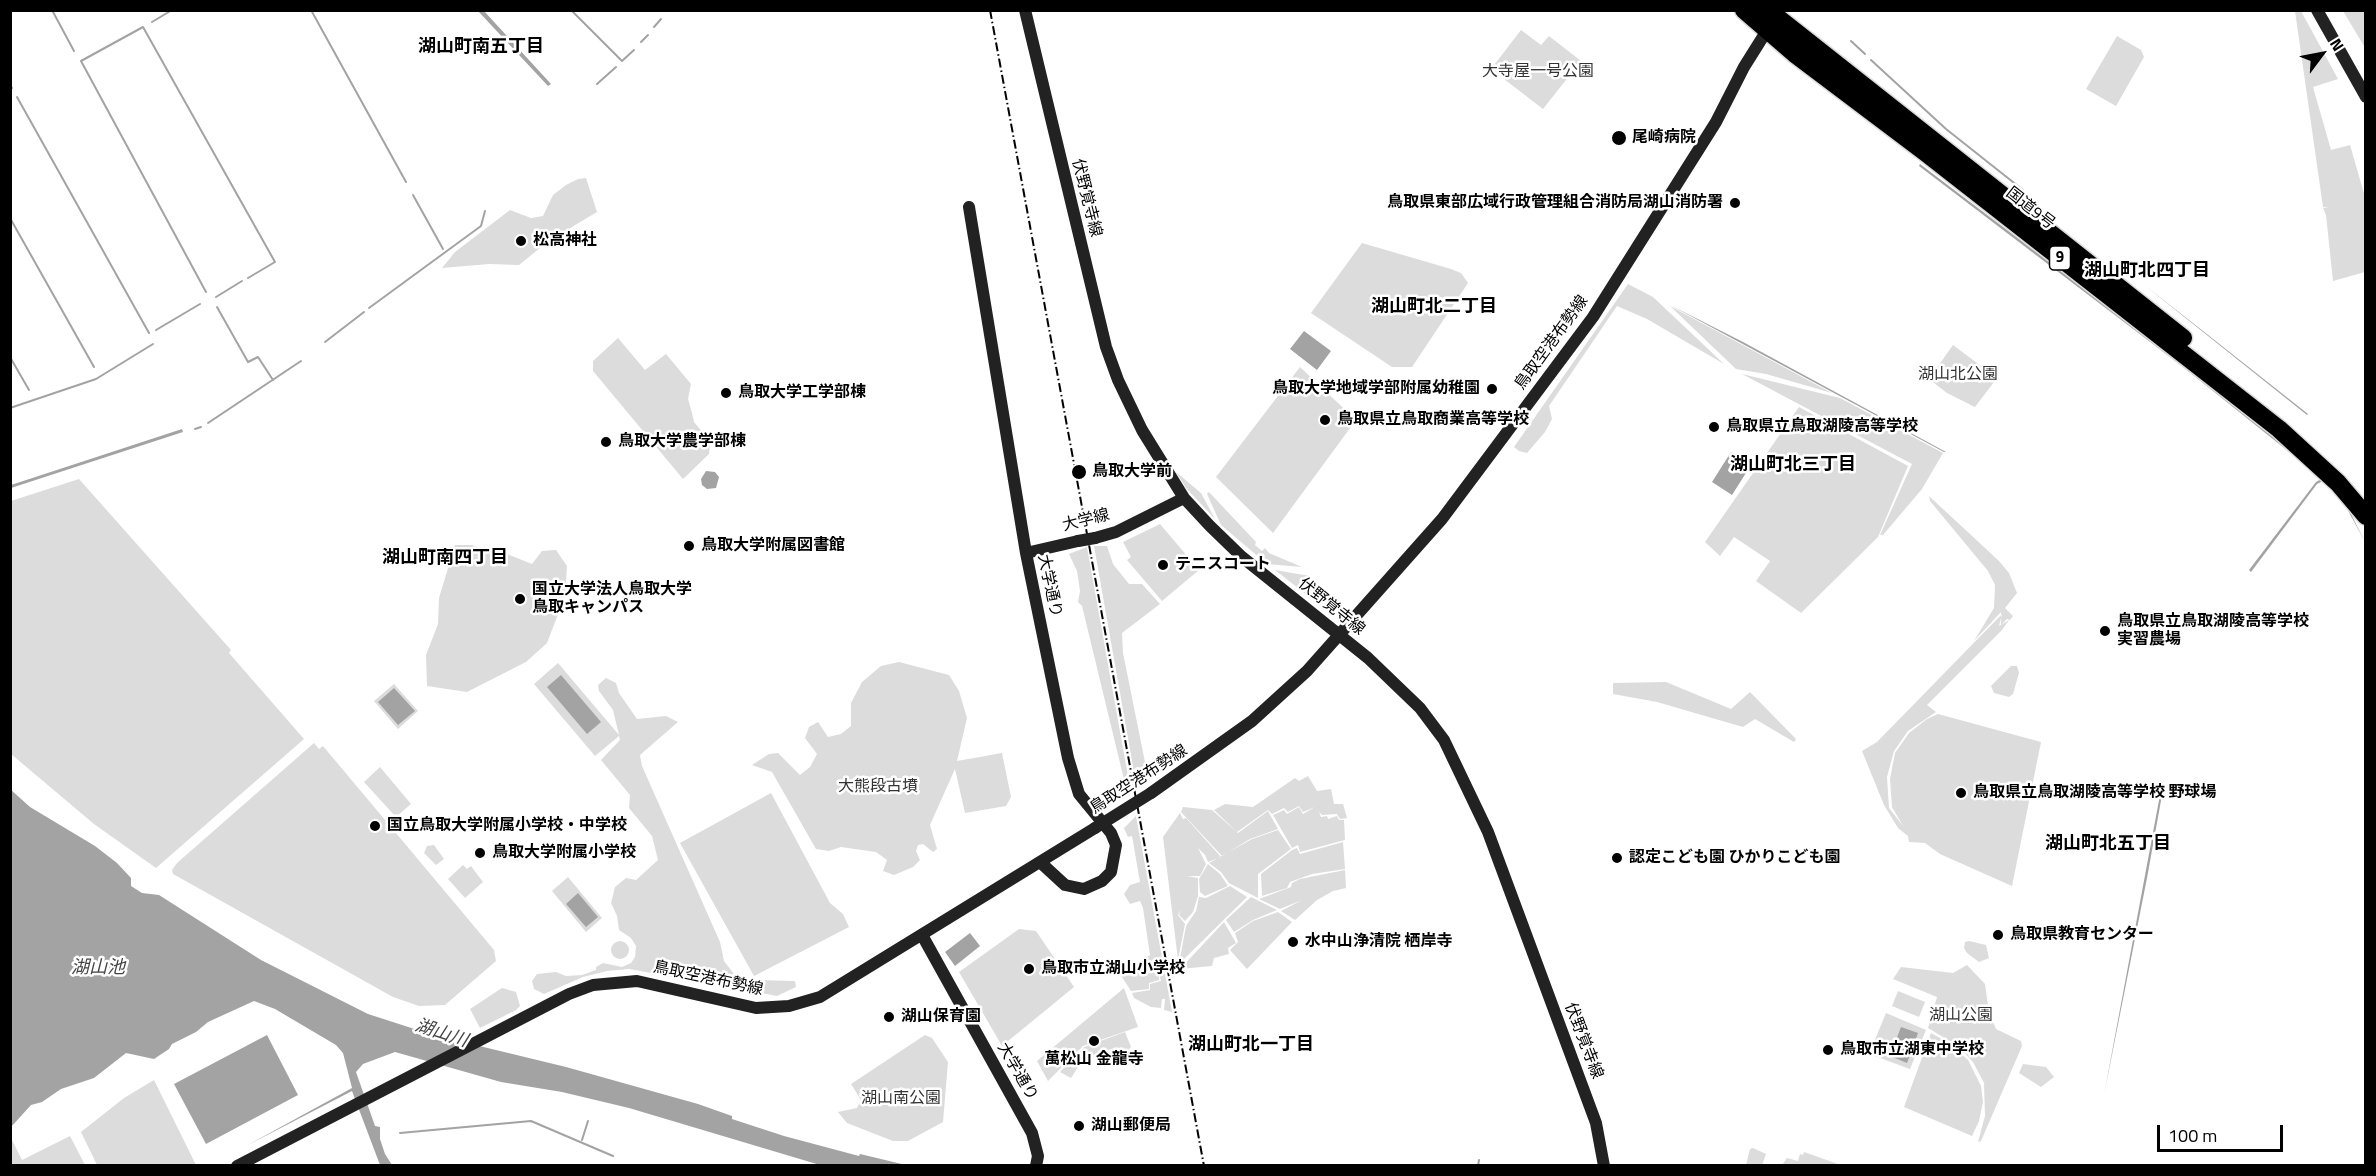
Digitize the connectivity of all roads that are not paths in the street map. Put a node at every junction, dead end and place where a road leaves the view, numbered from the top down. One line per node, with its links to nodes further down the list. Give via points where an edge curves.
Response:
1 (1025, 10): 7 (main road, 伏野覚寺線, via 1106,347 1142,430)
2 (1744, 10): 4 (highway, 国道9号 / 9)
3 (2317, 10): 5 (main road)
4 (1773, 17): 8 (highway, 国道9号 / 9, via 2277,412); 9 (highway, 国道9号 / 9, via 1795,54 2279,429 2338,483); 11 (main road, 鳥取空港布勢線, via 1716,122 1586,328 1442,519)
5 (2366, 97)
6 (969, 207): 10 (main road, 大学通り)
7 (1184, 498): 10 (main road, 大学線, bridge, via 1116,532); 11 (main road, 伏野覚寺線, via 1242,557)
8 (2366, 498)
9 (2366, 516)
10 (1026, 553): 12 (main road, 大学通り, via 1075,785 1116,845 1111,872 1084,889 1065,885)
11 (1339, 635): 12 (main road, 鳥取空港布勢線, bridge, via 1307,671 1252,721 1151,793); 16 (main road, 伏野覚寺線, via 1420,708 1444,740 1467,784 1596,1123)
12 (1040, 862): 13 (main road, 鳥取空港布勢線)
13 (921, 935): 14 (main road, 鳥取空港布勢線, via 833,990 789,1006 756,1008 653,983 620,981 593,985); 15 (main road, 大学通り, via 1029,1126 1036,1145)
14 (237, 1166)
15 (1036, 1166)
16 (1605, 1166)

